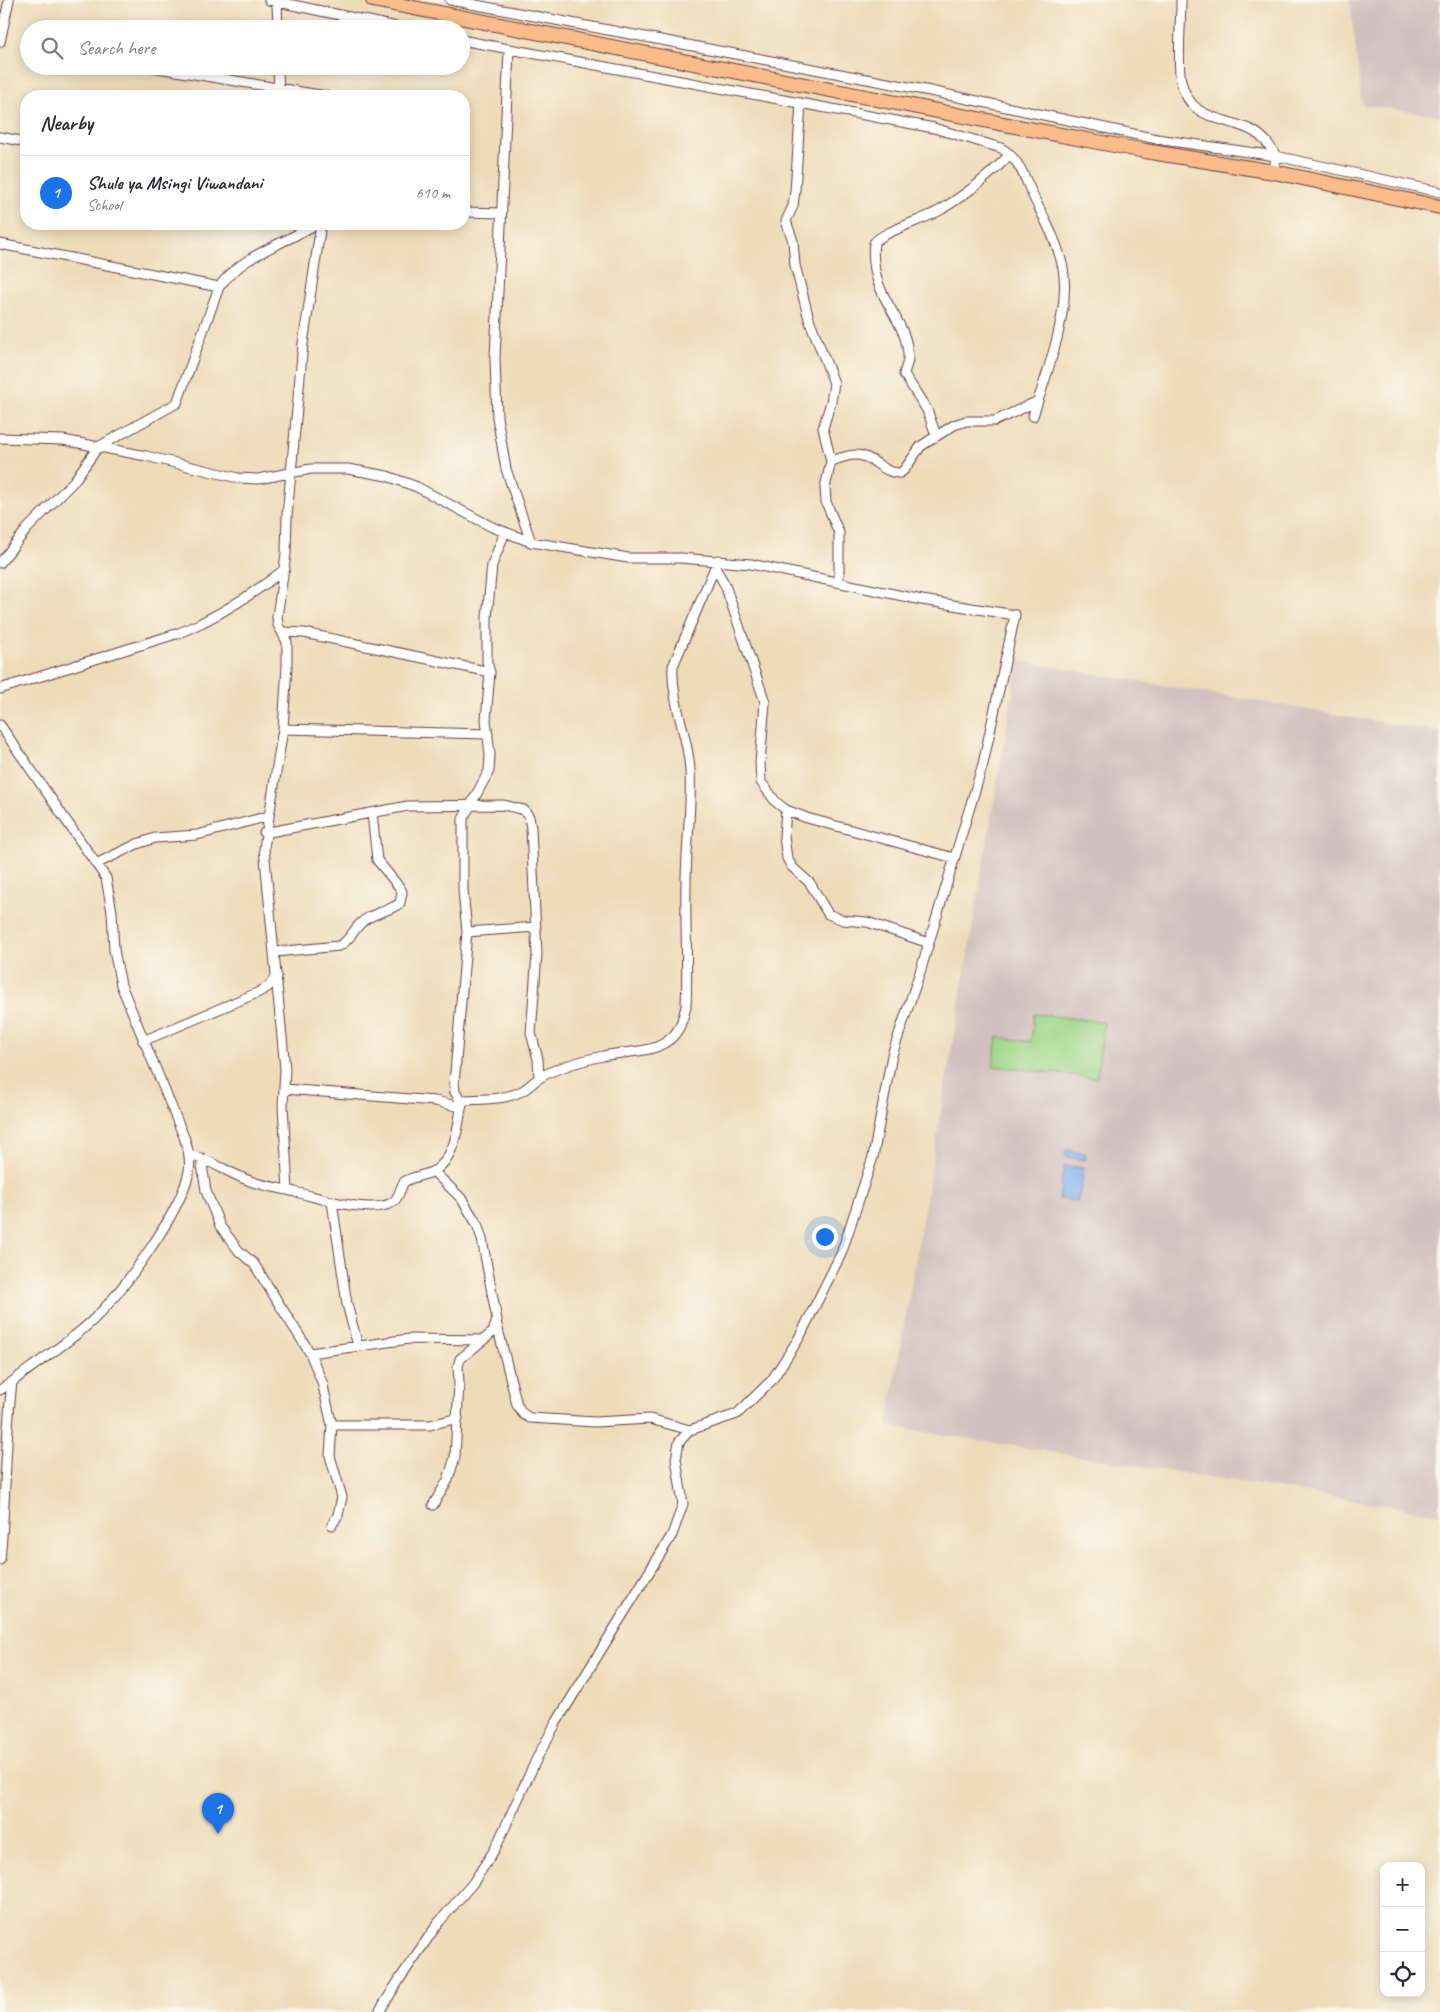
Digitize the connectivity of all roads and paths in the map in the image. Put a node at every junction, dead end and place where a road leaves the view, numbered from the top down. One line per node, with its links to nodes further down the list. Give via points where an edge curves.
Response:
1 (9, 0): 8 (street)
2 (373, 0): 20 (highway, via 1014,126)
3 (450, 0): 19 (street, via 930,91 1157,139)
4 (1181, 0): 19 (street, via 1180,80 1192,106 1221,121 1253,131 1268,142)
5 (273, 1): 6 (street); 7 (street)
6 (276, 20)
7 (363, 20)
8 (0, 42)
9 (470, 42): 10 (street)
10 (509, 50): 15 (street); 24 (street)
11 (193, 75): 13 (street)
12 (278, 75): 14 (street)
13 (269, 90)
14 (279, 90)
15 (801, 102): 18 (street, via 934,128 1001,148); 34 (street, via 795,191 786,221 810,319 834,383 823,428)
16 (0, 137): 17 (street)
17 (20, 141)
18 (1010, 154): 29 (street, via 1022,170 1053,238 1065,280 1059,327); 31 (street, via 985,178 942,210 881,236 874,243 876,275 881,292 905,339 908,356 904,374 927,410)
19 (1276, 156): 20 (street); 21 (street)
20 (1274, 172): 22 (highway)
21 (1440, 192)
22 (1440, 207)
23 (470, 212): 24 (street)
24 (501, 213): 37 (street, via 495,358 497,417 506,469)
25 (305, 230): 28 (street, via 244,263 228,274)
26 (320, 230): 35 (street, via 303,344)
27 (0, 244): 28 (street)
28 (220, 287): 33 (street, via 177,402)
29 (1038, 401): 30 (street); 31 (street, via 995,421 966,421)
30 (1033, 416)
31 (936, 435): 34 (street, via 920,446 900,473 887,470 865,456)
32 (0, 438): 33 (street, via 63,440)
33 (98, 447): 35 (street, via 238,478 258,479); 38 (street, via 74,481 27,529)
34 (831, 461): 41 (street, via 825,488 826,502 839,534)
35 (292, 473): 36 (street, via 311,469 348,469 387,476); 40 (street)
36 (505, 532): 37 (street); 43 (street, via 490,579 487,618)
37 (531, 542): 39 (street, via 628,558)
38 (0, 563)
39 (717, 564): 41 (street, via 751,564); 49 (street, via 765,702 761,782); 61 (street, via 675,658 672,678 676,709 688,747 690,790 687,976 683,1019 675,1035 651,1049 603,1056)
40 (285, 569): 42 (street, via 277,617); 44 (street, via 208,621)
41 (839, 581): 53 (street, via 922,600 1015,615 983,764)
42 (282, 632): 43 (street, via 304,633); 46 (street, via 288,648)
43 (490, 672): 47 (street)
44 (0, 689)
45 (0, 725): 54 (street)
46 (283, 729): 47 (street); 51 (street)
47 (488, 734): 48 (street, via 489,771)
48 (469, 806): 50 (street, via 408,806); 55 (street, via 516,806 529,817); 56 (street, via 463,819 463,890)
49 (786, 810): 53 (street, via 850,831); 57 (street, via 784,837 787,858 810,883 828,914 843,920 867,922)
50 (372, 813): 52 (street); 58 (street, via 378,860 400,888 400,903 385,913 362,921 339,946)
51 (269, 816): 52 (street); 54 (street, via 197,835 155,838)
52 (264, 833): 58 (street)
53 (954, 858): 57 (street)
54 (98, 863): 60 (street, via 110,894 114,950 121,985)
55 (536, 927): 56 (street); 61 (street, via 531,1033 538,1058)
56 (467, 932): 63 (street, via 454,1084)
57 (929, 943): 77 (street, via 892,1055 868,1174 841,1254 820,1298 772,1380 756,1397 730,1419)
58 (274, 952): 59 (street)
59 (277, 976): 60 (street, via 268,987 257,993); 62 (street)
60 (143, 1041): 64 (street, via 176,1116)
61 (539, 1078): 63 (street, via 522,1091 502,1097 466,1100)
62 (284, 1089): 63 (street); 67 (street)
63 (461, 1105): 66 (street, via 450,1154)
64 (189, 1155): 65 (street); 73 (street, via 189,1171 180,1199 162,1231 117,1293 74,1336)
65 (201, 1158): 67 (street, via 249,1180); 72 (street, via 206,1191 220,1226 254,1264)
66 (434, 1171): 68 (street, via 404,1182 396,1199 385,1205); 69 (street, via 461,1198 477,1224 497,1316)
67 (288, 1190): 68 (street)
68 (332, 1202): 71 (street, via 347,1304)
69 (496, 1325): 70 (street); 77 (street, via 517,1405 530,1418 595,1422 650,1419)
70 (483, 1340): 71 (street, via 409,1339); 75 (street, via 464,1355 458,1366)
71 (358, 1346): 72 (street)
72 (310, 1353): 76 (street, via 325,1390)
73 (12, 1382): 74 (street); 80 (street)
74 (0, 1390)
75 (458, 1418): 76 (street, via 430,1425); 78 (street, via 455,1457 448,1480)
76 (332, 1425): 79 (street, via 330,1456 342,1497)
77 (690, 1430): 81 (street, via 676,1450 683,1504 672,1535 556,1723 495,1849 473,1883 439,1922 400,1976)
78 (433, 1505)
79 (332, 1525)
80 (0, 1560)
81 (379, 2012)

